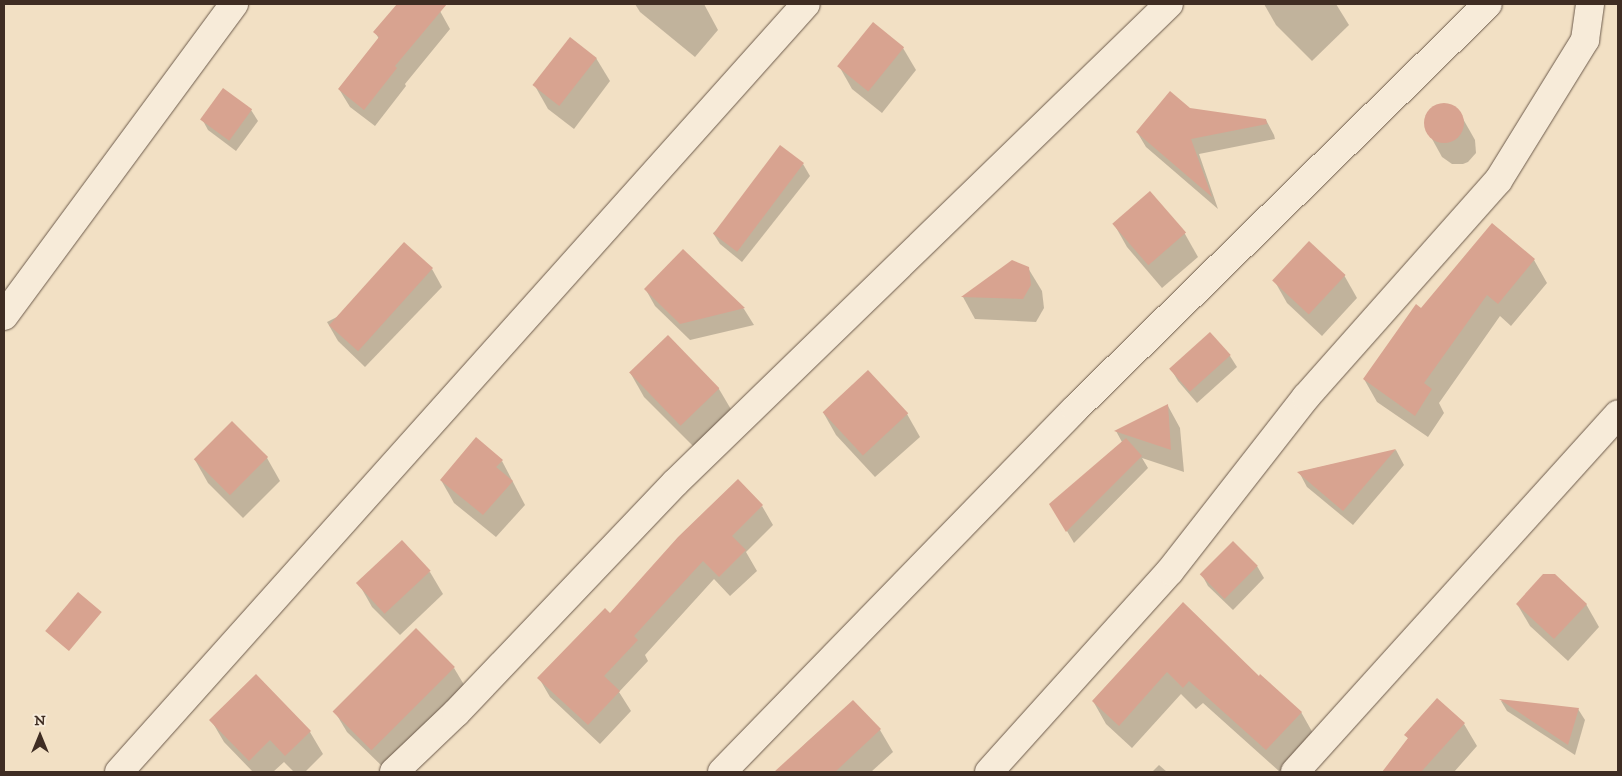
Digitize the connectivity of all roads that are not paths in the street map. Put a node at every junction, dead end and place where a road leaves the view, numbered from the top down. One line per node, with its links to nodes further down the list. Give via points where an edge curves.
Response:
1 (234, 4): 6 (street)
2 (806, 4): 8 (street)
3 (1169, 4): 9 (street, via 675,483 456,713)
4 (1488, 4): 10 (street, via 1075,409)
5 (1590, 4): 11 (street, via 1584,40 1498,182 1306,397 1170,571)
6 (4, 316)
7 (1618, 414): 12 (street)
8 (119, 772)
9 (394, 772)
10 (722, 772)
11 (989, 772)
12 (1295, 772)

